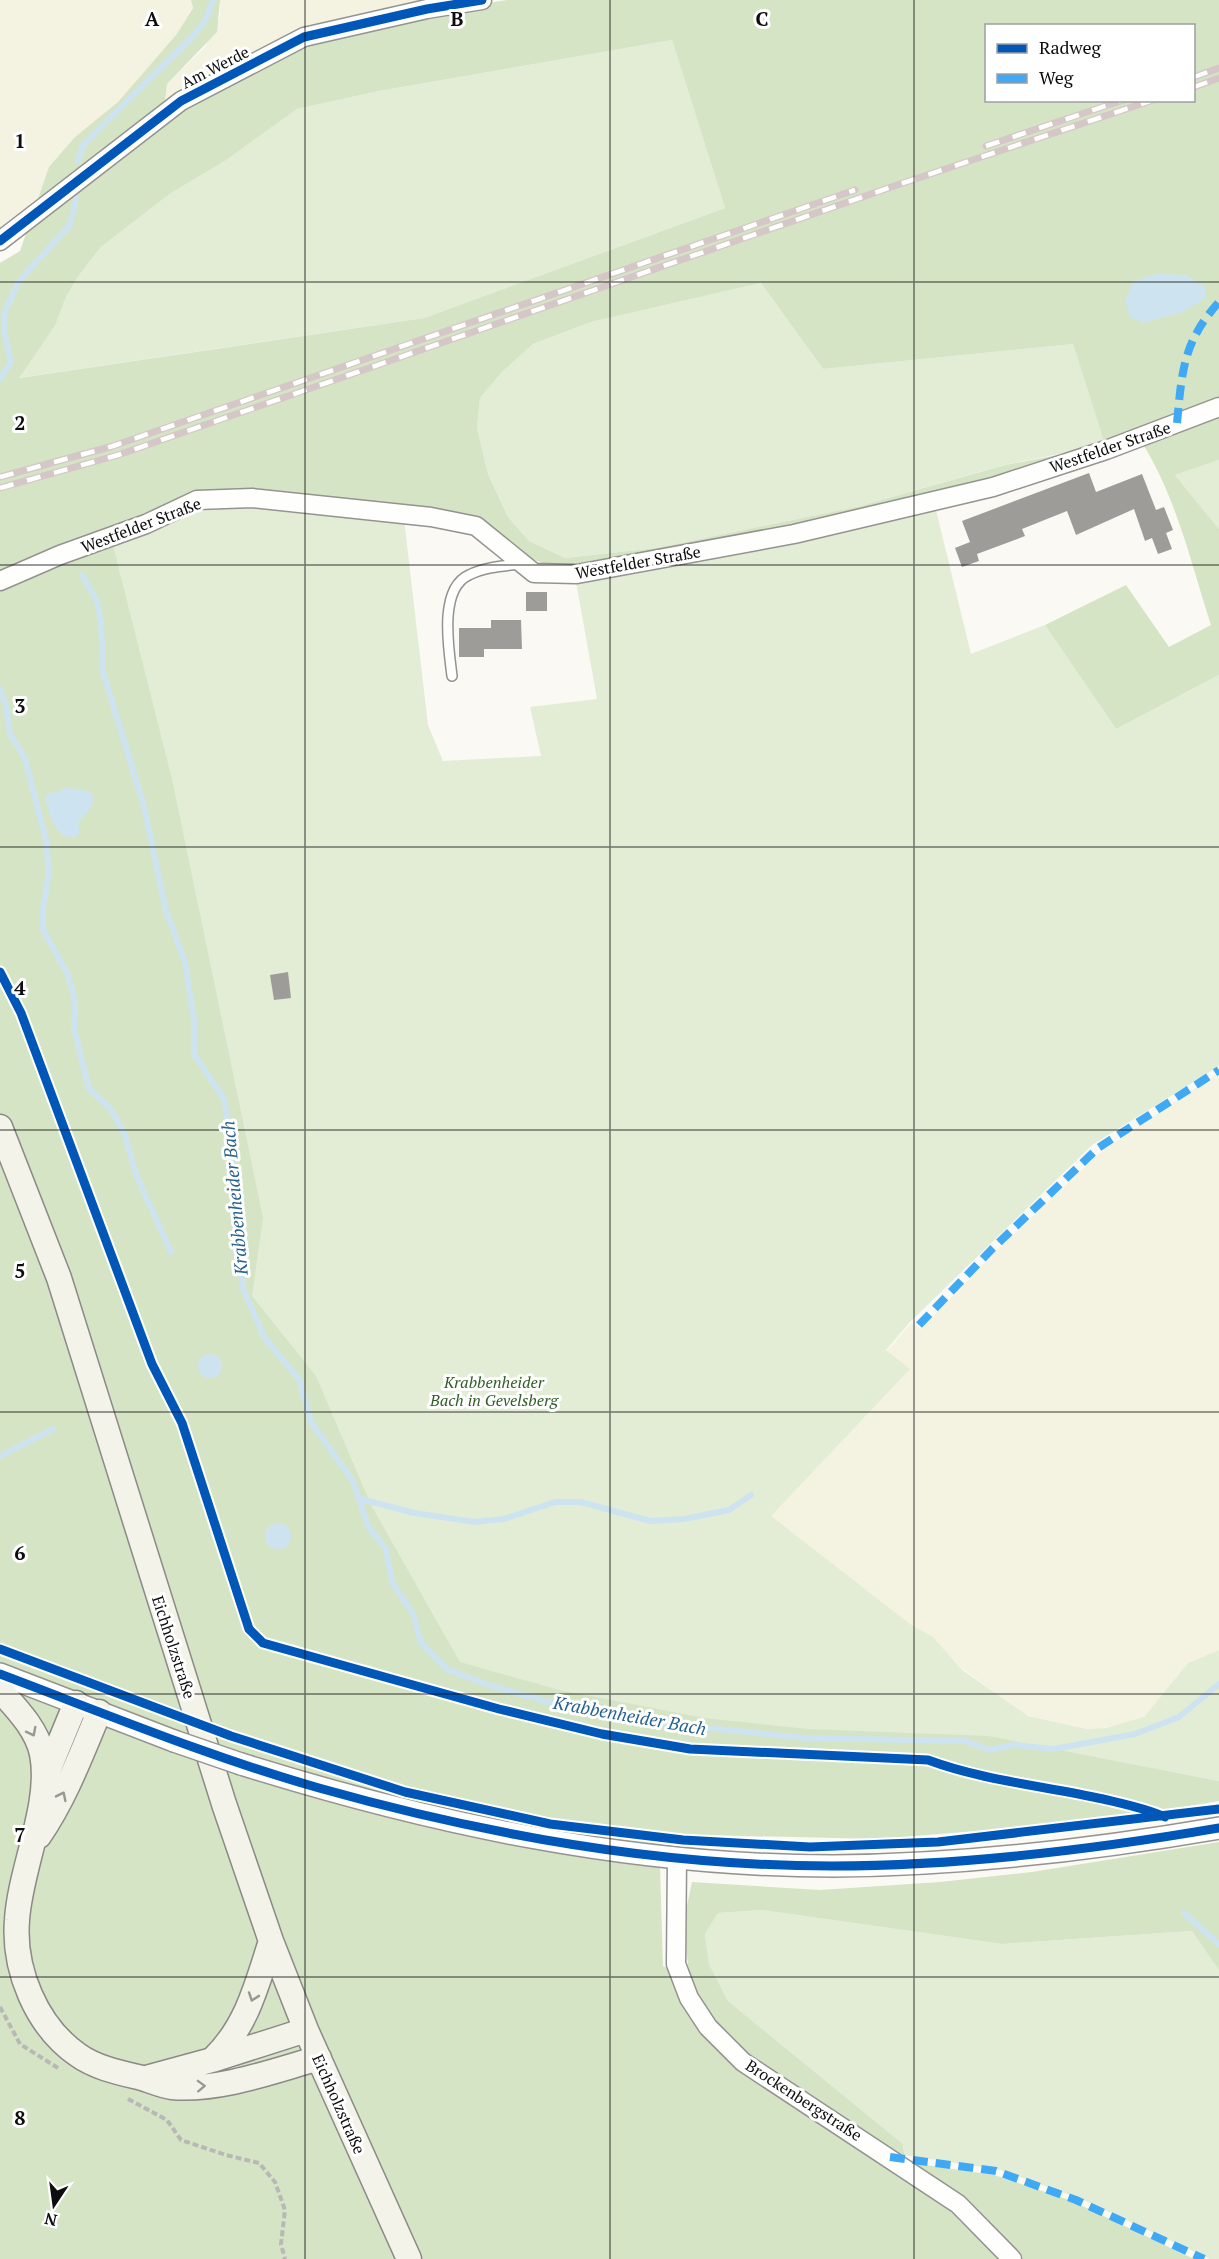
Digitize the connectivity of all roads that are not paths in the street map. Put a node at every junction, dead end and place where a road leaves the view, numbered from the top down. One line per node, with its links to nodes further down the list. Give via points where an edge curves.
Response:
1 (482, 0): 2 (street, Am Werde, via 304,37 182,101)
2 (0, 241)
3 (1219, 407): 4 (street, Westfelder Straße, via 993,487 794,534 577,574 534,573)
4 (522, 564): 5 (street, Westfelder Straße, via 476,526 431,517 252,498 197,500); 6 (lane, via 467,575 456,589 446,628)
5 (0, 581)
6 (452, 676)
7 (0, 1127): 16 (main road, Eichholzstraße, via 59,1278)
8 (0, 1674): 10 (street)
9 (0, 1690): 12 (main road, one-way to 12, via 31,1727 42,1754)
10 (76, 1703): 11 (street); 12 (main road)
11 (99, 1712): 14 (main road, one-way to 11, via 51,1818); 15 (street, bridge, via 241,1764 465,1825 599,1849)
12 (43, 1783): 14 (main road)
13 (1219, 1828): 15 (street, via 1040,1854 904,1864 769,1864)
14 (32, 1845): 20 (main road, via 16,1920 18,1954 32,1997 49,2026 78,2056)
15 (676, 1857): 22 (street, Brockenbergstraße, via 676,1964 689,1998 708,2027 743,2062 958,2204)
16 (271, 1941): 17 (main road, Eichholzstraße); 19 (main road, one-way to 19, via 250,2005 232,2040)
17 (306, 2030): 18 (main road, Eichholzstraße); 19 (main road)
18 (319, 2058): 20 (main road, one-way to 18, via 171,2087 209,2086); 21 (main road, Eichholzstraße)
19 (212, 2060): 20 (main road)
20 (143, 2079)
21 (410, 2259)
22 (1012, 2259)

